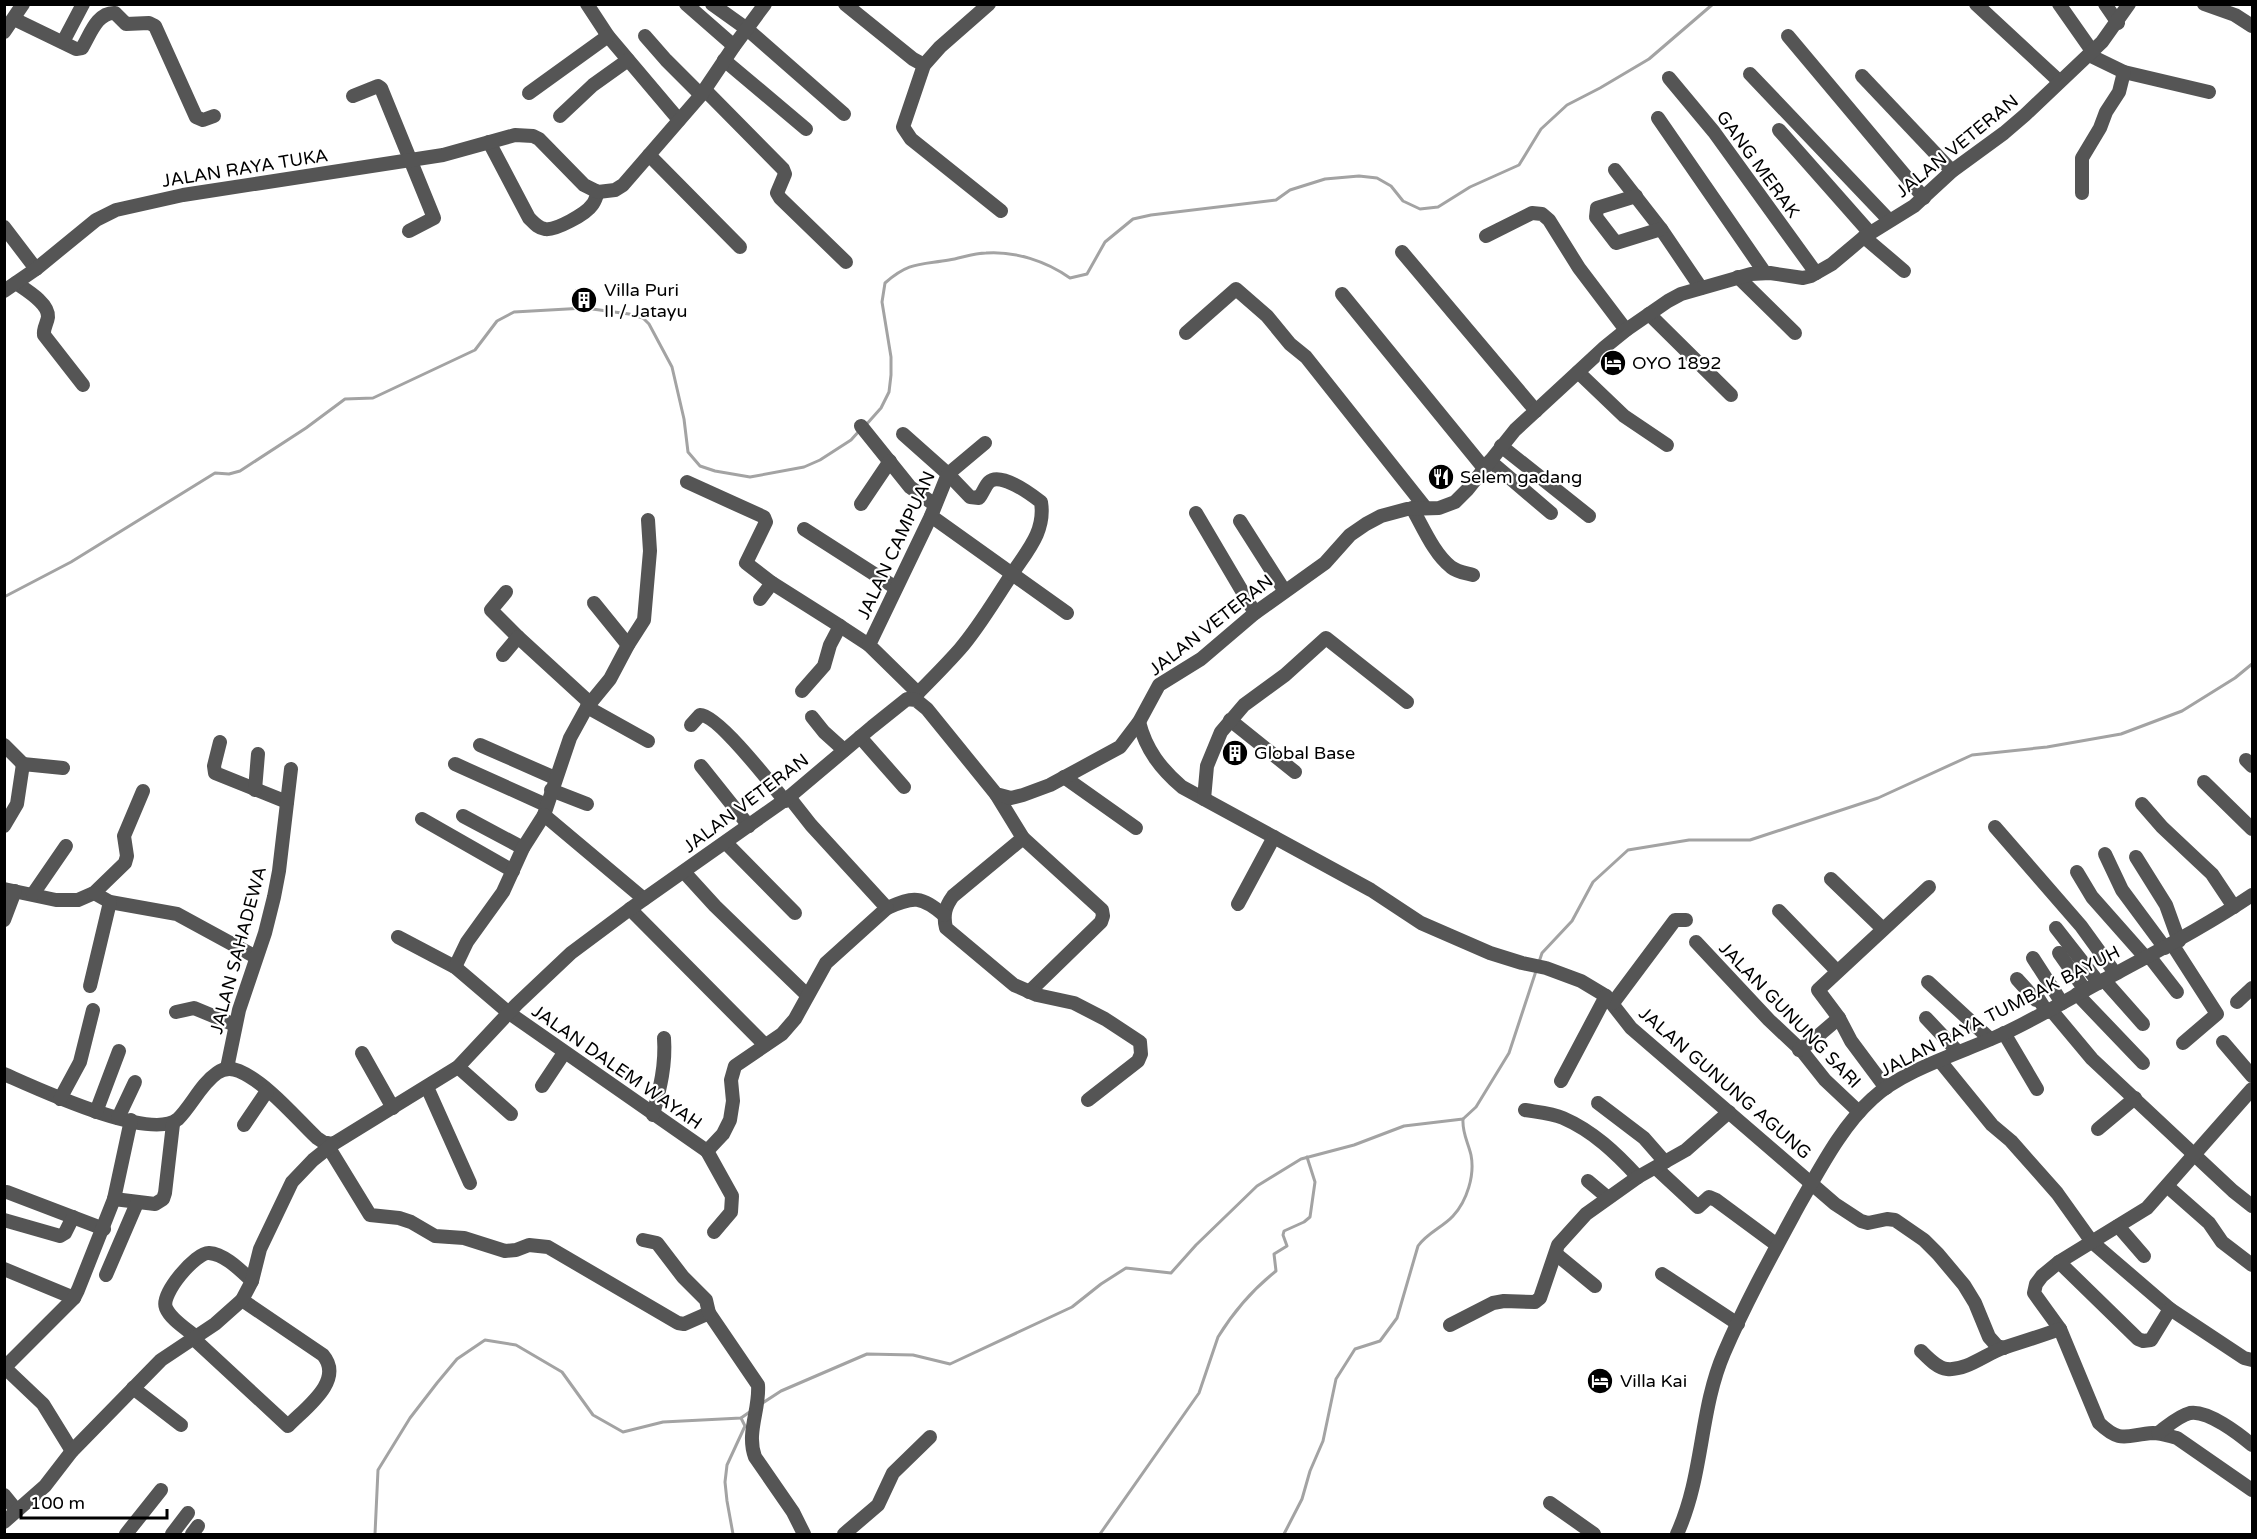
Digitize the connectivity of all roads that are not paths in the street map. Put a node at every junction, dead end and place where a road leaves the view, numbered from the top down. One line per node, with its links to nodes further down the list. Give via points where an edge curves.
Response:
1 (23, 4): 14 (street)
2 (83, 4): 22 (street)
3 (587, 4): 19 (street)
4 (686, 4): 23 (street)
5 (712, 4): 17 (street)
6 (765, 4): 17 (street)
7 (845, 4): 27 (street)
8 (989, 4): 27 (street)
9 (1976, 4): 32 (street)
10 (2059, 4): 24 (street)
11 (2105, 4): 15 (street)
12 (2129, 4): 15 (street, JALAN VETERAN)
13 (2204, 4): 16 (street)
14 (14, 19): 18 (street); 22 (street)
15 (2118, 23): 24 (street, JALAN VETERAN)
16 (2253, 26)
17 (747, 29): 23 (street); 37 (street)
18 (4, 32)
19 (608, 36): 25 (street); 35 (street)
20 (645, 36): 33 (street)
21 (1788, 36): 52 (street)
22 (63, 42): 38 (street, via 82,48 99,20 111,12 126,24 150,23 155,26 196,117 203,120)
23 (734, 45): 26 (street)
24 (2090, 53): 28 (street); 32 (street, JALAN VETERAN)
25 (628, 60): 39 (street); 41 (street)
26 (724, 60): 33 (street); 42 (street)
27 (924, 64): 53 (street, via 904,132)
28 (2124, 72): 34 (street); 50 (street, via 2119,92 2082,158)
29 (1750, 74): 54 (street)
30 (1862, 76): 48 (street)
31 (1669, 78): 66 (street, GANG MERAK, via 1714,132)
32 (2059, 81): 48 (street, JALAN VETERAN, via 2004,134)
33 (703, 92): 41 (street); 62 (street, via 783,169 785,174 777,193 780,198)
34 (2209, 92)
35 (529, 93)
36 (353, 96): 46 (street, via 381,88)
37 (844, 114)
38 (214, 116)
39 (560, 116)
40 (1658, 118): 65 (street)
41 (679, 120): 45 (street)
42 (806, 129)
43 (1779, 130): 58 (street)
44 (489, 142): 46 (street, JALAN RAYA TUKA); 49 (street, JALAN RAYA TUKA, via 525,134 539,139 584,185); 49 (street, via 529,219 537,227 556,228 586,212)
45 (649, 155): 49 (street, via 623,185); 60 (street)
46 (410, 161): 57 (street, via 434,218); 63 (street, JALAN RAYA TUKA, via 183,195 116,210 96,220)
47 (1615, 170): 51 (street)
48 (1952, 171): 52 (street, JALAN VETERAN)
49 (598, 192)
50 (2082, 193)
51 (1636, 196): 56 (street); 56 (street, via 1597,208 1596,217 1616,243)
52 (1924, 198): 54 (street, JALAN VETERAN)
53 (1001, 211)
54 (1889, 220): 58 (street, JALAN VETERAN)
55 (4, 227): 63 (street)
56 (1661, 229): 69 (street)
57 (409, 231)
58 (1867, 235): 64 (street); 66 (street, JALAN VETERAN)
59 (1486, 236): 72 (street, via 1532,213 1542,214)
60 (740, 247)
61 (1402, 252): 78 (street)
62 (846, 262)
63 (36, 269): 68 (street, JALAN RAYA TUKA)
64 (1904, 271)
65 (1765, 273): 66 (street, JALAN VETERAN, via 1803,278); 67 (street, JALAN VETERAN)
66 (1816, 273)
67 (1738, 278): 69 (street, JALAN VETERAN); 74 (street)
68 (10, 286): 76 (street, via 45,306 48,314 44,335)
69 (1701, 288): 71 (street, JALAN VETERAN, via 1681,294)
70 (1342, 294): 85 (street)
71 (1649, 314): 72 (street, JALAN VETERAN); 77 (street)
72 (1626, 330): 75 (street, JALAN VETERAN)
73 (1186, 333): 89 (street, via 1239,286 1306,357)
74 (1795, 333)
75 (1578, 372): 78 (street, JALAN VETERAN); 82 (street, via 1624,416)
76 (83, 386)
77 (1731, 396)
78 (1536, 411): 83 (street, JALAN VETERAN)
79 (861, 426): 84 (street)
80 (903, 434): 86 (street)
81 (985, 443): 86 (street, JALAN CAMPUAN)
82 (1667, 445)
83 (1500, 446): 85 (street, JALAN VETERAN); 93 (street)
84 (890, 461): 88 (street); 90 (street)
85 (1486, 464): 89 (street, JALAN VETERAN, via 1455,502 1439,508); 92 (street)
86 (948, 474): 90 (street, JALAN CAMPUAN); 97 (street, JALAN VETERAN, via 970,497 979,498 995,478 1041,502 1043,512 1033,546)
87 (687, 482): 99 (street, via 764,517 766,522 746,563)
88 (861, 504)
89 (1419, 508): 98 (street, via 1435,547 1449,566); 101 (street, JALAN VETERAN, via 1381,516 1366,524 1350,535 1325,563)
90 (933, 510): 97 (street); 100 (street, JALAN CAMPUAN)
91 (1196, 513): 106 (street)
92 (1551, 513)
93 (1590, 516)
94 (648, 520): 109 (street, via 646,612)
95 (1240, 521): 101 (street)
96 (804, 529): 100 (street)
97 (1011, 574): 105 (street); 113 (street, JALAN VETERAN, via 960,650)
98 (1473, 574)
99 (772, 583): 103 (street); 107 (street)
100 (897, 588): 110 (street, JALAN CAMPUAN)
101 (1284, 590): 106 (street, JALAN VETERAN)
102 (506, 592): 108 (street, via 491,610)
103 (760, 599)
104 (594, 603): 109 (street)
105 (1067, 613)
106 (1255, 613): 118 (street, JALAN VETERAN, via 1201,659 1159,685)
107 (840, 626): 110 (street); 112 (street, via 824,666)
108 (518, 637): 111 (street); 115 (street)
109 (628, 645): 115 (street, via 610,679)
110 (868, 645): 113 (street, JALAN CAMPUAN)
111 (502, 655)
112 (802, 691)
113 (915, 696): 120 (street, JALAN VETERAN); 141 (street)
114 (1407, 702): 117 (street, via 1326,638)
115 (588, 705): 121 (street); 137 (street, via 570,738)
116 (812, 717): 127 (street)
117 (1230, 720): 134 (street); 143 (street, via 1207,766)
118 (1139, 722): 125 (street, JALAN VETERAN); 126 (street)
119 (691, 725): 142 (street, via 700,715 707,716)
120 (860, 737): 127 (street, JALAN VETERAN); 138 (street)
121 (648, 741)
122 (220, 742): 139 (street, via 215,773)
123 (4, 745): 129 (street)
124 (480, 745): 137 (street)
125 (1120, 747): 126 (street); 135 (street, JALAN VETERAN)
126 (1148, 749): 143 (street, JALAN GUNUNG AGUNG, via 1170,777)
127 (844, 750): 142 (street, JALAN VETERAN)
128 (258, 754): 139 (street)
129 (23, 764): 132 (street); 144 (street)
130 (454, 764): 148 (street)
131 (701, 766): 152 (street)
132 (63, 768)
133 (291, 769): 145 (street, JALAN SAHADEWA)
134 (1295, 772)
135 (1064, 777): 141 (street, JALAN VETERAN, via 1017,797); 154 (street)
136 (2204, 782): 155 (street)
137 (553, 784): 146 (street); 148 (street)
138 (904, 787)
139 (255, 790): 145 (street)
140 (143, 791): 169 (street, via 124,836 125,863)
141 (996, 794): 157 (street)
142 (784, 797): 152 (street, JALAN VETERAN); 175 (street)
143 (1204, 799): 156 (street, JALAN GUNUNG AGUNG)
144 (11, 801): 151 (street)
145 (287, 802): 188 (street, JALAN SAHADEWA, via 274,897)
146 (587, 804)
147 (2142, 804): 173 (street)
148 (545, 810): 160 (street); 171 (street)
149 (463, 816): 160 (street)
150 (422, 819): 163 (street)
151 (4, 826)
152 (750, 826): 158 (street, JALAN VETERAN)
153 (1995, 827): 194 (street, via 2081,926)
154 (1136, 828)
155 (2253, 829)
156 (1274, 837): 174 (street); 201 (street, JALAN GUNUNG AGUNG, via 1371,890 1421,923 1490,953 1581,981)
157 (1023, 838): 179 (street, via 953,896); 198 (street, via 1102,910 1103,916)
158 (726, 843): 164 (street, JALAN VETERAN); 178 (street)
159 (66, 846): 170 (street)
160 (523, 848): 163 (street)
161 (2105, 854): 186 (street, via 2122,891)
162 (2136, 856): 186 (street, via 2166,905)
163 (513, 871): 191 (street)
164 (684, 872): 171 (street, JALAN VETERAN); 200 (street)
165 (2077, 872): 189 (street, via 2092,897)
166 (1832, 879): 183 (street)
167 (1929, 887): 183 (street)
168 (10, 890): 170 (street); 180 (street)
169 (94, 893): 170 (street, via 67,901); 172 (street)
170 (33, 894)
171 (644, 899): 176 (street, JALAN VETERAN)
172 (110, 902): 188 (street, via 177,915); 196 (street)
173 (2246, 903): 186 (street, JALAN RAYA TUMBAK BAYUH)
174 (1238, 904)
175 (887, 908): 179 (street, via 916,899 928,902); 200 (street, JALAN DALEM WAYAH, via 826,963)
176 (630, 909): 206 (street, JALAN VETERAN, via 571,953); 216 (street)
177 (1779, 911): 192 (street)
178 (795, 913)
179 (944, 915): 198 (street, via 946,928 960,942 1014,985)
180 (4, 920)
181 (1686, 920): 201 (street, via 1675,920)
182 (2056, 928): 194 (street)
183 (1883, 929): 192 (street)
184 (398, 937): 191 (street, JALAN DALEM WAYAH)
185 (1696, 942): 217 (street, JALAN GUNUNG SARI)
186 (2172, 944): 189 (street, JALAN RAYA TUMBAK BAYUH); 215 (street, via 2217,1014)
187 (2059, 952): 202 (street)
188 (256, 957): 210 (street, JALAN SAHADEWA)
189 (2148, 957): 194 (street, JALAN RAYA TUMBAK BAYUH); 199 (street)
190 (2033, 958): 202 (street)
191 (455, 967): 206 (street, JALAN DALEM WAYAH)
192 (1837, 971): 207 (street, via 1818,990)
193 (2017, 979): 202 (street, via 2036,1000)
194 (2106, 979): 202 (street, JALAN RAYA TUMBAK BAYUH); 209 (street)
195 (1928, 981): 213 (street)
196 (90, 986)
197 (2253, 988): 203 (street)
198 (1029, 992): 238 (street, via 1074,1003 1140,1042 1138,1061)
199 (2177, 992)
200 (807, 996): 216 (street, JALAN DALEM WAYAH, via 795,1019)
201 (1609, 999): 228 (street); 243 (street, JALAN GUNUNG AGUNG, via 1632,1028)
202 (2066, 999): 211 (street, JALAN RAYA TUMBAK BAYUH); 223 (street); 236 (street, via 2092,1059)
203 (2237, 1002)
204 (93, 1010): 237 (street, via 80,1062)
205 (176, 1012): 210 (street, via 194,1008)
206 (509, 1013): 221 (street, JALAN DALEM WAYAH); 224 (street, JALAN VETERAN)
207 (1839, 1017): 217 (street); 232 (street, via 1851,1041)
208 (1926, 1018): 219 (street)
209 (2143, 1024)
210 (235, 1025): 225 (street, JALAN SAHADEWA)
211 (2004, 1033): 213 (street, JALAN RAYA TUMBAK BAYUH); 233 (street)
212 (664, 1038): 246 (street, via 663,1078)
213 (1990, 1039): 219 (street, JALAN RAYA TUMBAK BAYUH)
214 (2223, 1042): 227 (street)
215 (2183, 1043)
216 (765, 1045): 252 (street, JALAN DALEM WAYAH, via 735,1066 730,1120)
217 (1799, 1050): 244 (street, JALAN GUNUNG SARI)
218 (119, 1051): 242 (street)
219 (1958, 1052): 222 (street, JALAN RAYA TUMBAK BAYUH)
220 (362, 1053): 240 (street)
221 (564, 1053): 230 (street); 246 (street, JALAN DALEM WAYAH)
222 (1940, 1061): 232 (street, JALAN RAYA TUMBAK BAYUH); 271 (street, via 1992,1125 2057,1193)
223 (2143, 1063)
224 (458, 1067): 231 (street, JALAN VETERAN); 245 (street)
225 (227, 1068): 235 (street, via 238,1070); 248 (street, via 208,1081)
226 (4, 1074): 237 (street)
227 (2253, 1076)
228 (1561, 1081)
229 (135, 1082): 247 (street)
230 (542, 1086)
231 (428, 1087): 240 (street, JALAN VETERAN); 258 (street)
232 (1886, 1088): 244 (street, JALAN RAYA TUMBAK BAYUH)
233 (2037, 1089)
234 (2253, 1089): 253 (street)
235 (267, 1091): 249 (street); 251 (street, via 317,1138)
236 (2135, 1098): 250 (street); 253 (street)
237 (60, 1099): 242 (street)
238 (1088, 1100)
239 (1598, 1103): 254 (street, via 1644,1138)
240 (393, 1108): 251 (street, JALAN VETERAN)
241 (1526, 1110): 255 (street, via 1561,1117 1577,1126 1610,1148)
242 (96, 1112): 247 (street)
243 (1729, 1112): 254 (street, via 1686,1150); 257 (street, JALAN GUNUNG AGUNG)
244 (1859, 1112): 257 (street, JALAN RAYA TUMBAK BAYUH)
245 (512, 1114)
246 (653, 1115): 252 (street, JALAN DALEM WAYAH)
247 (125, 1119): 248 (street); 262 (street)
248 (173, 1124): 263 (street, via 163,1199 155,1204)
249 (243, 1125)
250 (2098, 1128)
251 (331, 1146): 280 (street, JALAN VETERAN, via 292,1182 260,1249); 285 (street, via 370,1215 399,1218 435,1236 464,1238 505,1251 529,1245 548,1247 678,1323)
252 (707, 1151): 269 (street, via 732,1196 731,1212)
253 (2195, 1156): 259 (street); 264 (street)
254 (1661, 1165): 255 (street); 272 (street, via 1698,1207 1709,1197 1716,1200)
255 (1638, 1177): 261 (street)
256 (1587, 1181): 261 (street)
257 (1812, 1182): 272 (street, JALAN RAYA TUMBAK BAYUH); 290 (street, JALAN GUNUNG AGUNG, via 1861,1221 1887,1218 1924,1240 1964,1285 1989,1337)
258 (470, 1183)
259 (2168, 1186): 267 (street, via 2147,1208); 276 (street, via 2214,1228 2222,1242)
260 (6, 1192): 265 (street)
261 (1607, 1197): 273 (street, via 1567,1234)
262 (114, 1199): 263 (street); 268 (street)
263 (137, 1203): 279 (street)
264 (2253, 1206)
265 (73, 1217): 266 (street, via 60,1236); 268 (street)
266 (4, 1220)
267 (2118, 1226): 271 (street); 274 (street)
268 (104, 1229): 282 (street)
269 (714, 1232)
270 (655, 1241): 285 (street, via 706,1300)
271 (2092, 1242): 275 (street); 284 (street)
272 (1777, 1245): 286 (street, JALAN RAYA TUMBAK BAYUH)
273 (1556, 1254): 281 (street); 287 (street, via 1535,1302 1493,1303)
274 (2144, 1256)
275 (2059, 1262): 284 (street, via 2138,1339 2151,1340); 288 (street, via 2042,1276 2034,1293)
276 (2253, 1265)
277 (4, 1269): 282 (street)
278 (1662, 1274): 286 (street)
279 (106, 1275)
280 (252, 1281): 283 (street); 289 (street, via 230,1262 207,1252 200,1255 175,1281 165,1302 171,1315)
281 (1595, 1286)
282 (74, 1298): 293 (street)
283 (243, 1300): 289 (street); 289 (street, via 328,1361 329,1378 321,1392 288,1426)
284 (2170, 1309): 292 (street, via 2244,1358)
285 (709, 1313): 309 (street, via 758,1385 752,1443 756,1458)
286 (1738, 1324): 312 (street, JALAN RAYA TUMBAK BAYUH, via 1714,1379 1696,1480)
287 (1450, 1325)
288 (2060, 1329): 290 (street); 296 (street, via 2099,1423 2119,1437)
289 (195, 1338): 294 (street, via 164,1357)
290 (2004, 1348): 291 (street, via 1955,1369 1938,1366)
291 (1920, 1352)
292 (2253, 1360)
293 (5, 1368): 299 (street, via 43,1404)
294 (133, 1388): 295 (street); 299 (street)
295 (181, 1425)
296 (2158, 1433): 298 (street, via 2193,1412 2222,1423); 301 (street, via 2177,1438)
297 (930, 1437): 310 (street, via 893,1473 878,1505)
298 (2253, 1446)
299 (72, 1451): 304 (street, via 45,1486)
300 (161, 1490): 307 (street)
301 (2253, 1490)
302 (4, 1495): 304 (street)
303 (1550, 1503): 311 (street)
304 (17, 1511): 306 (street)
305 (188, 1513): 308 (street)
306 (4, 1522)
307 (126, 1534)
308 (172, 1534)
309 (804, 1534)
310 (844, 1534)
311 (1594, 1534)
312 (1677, 1534)

